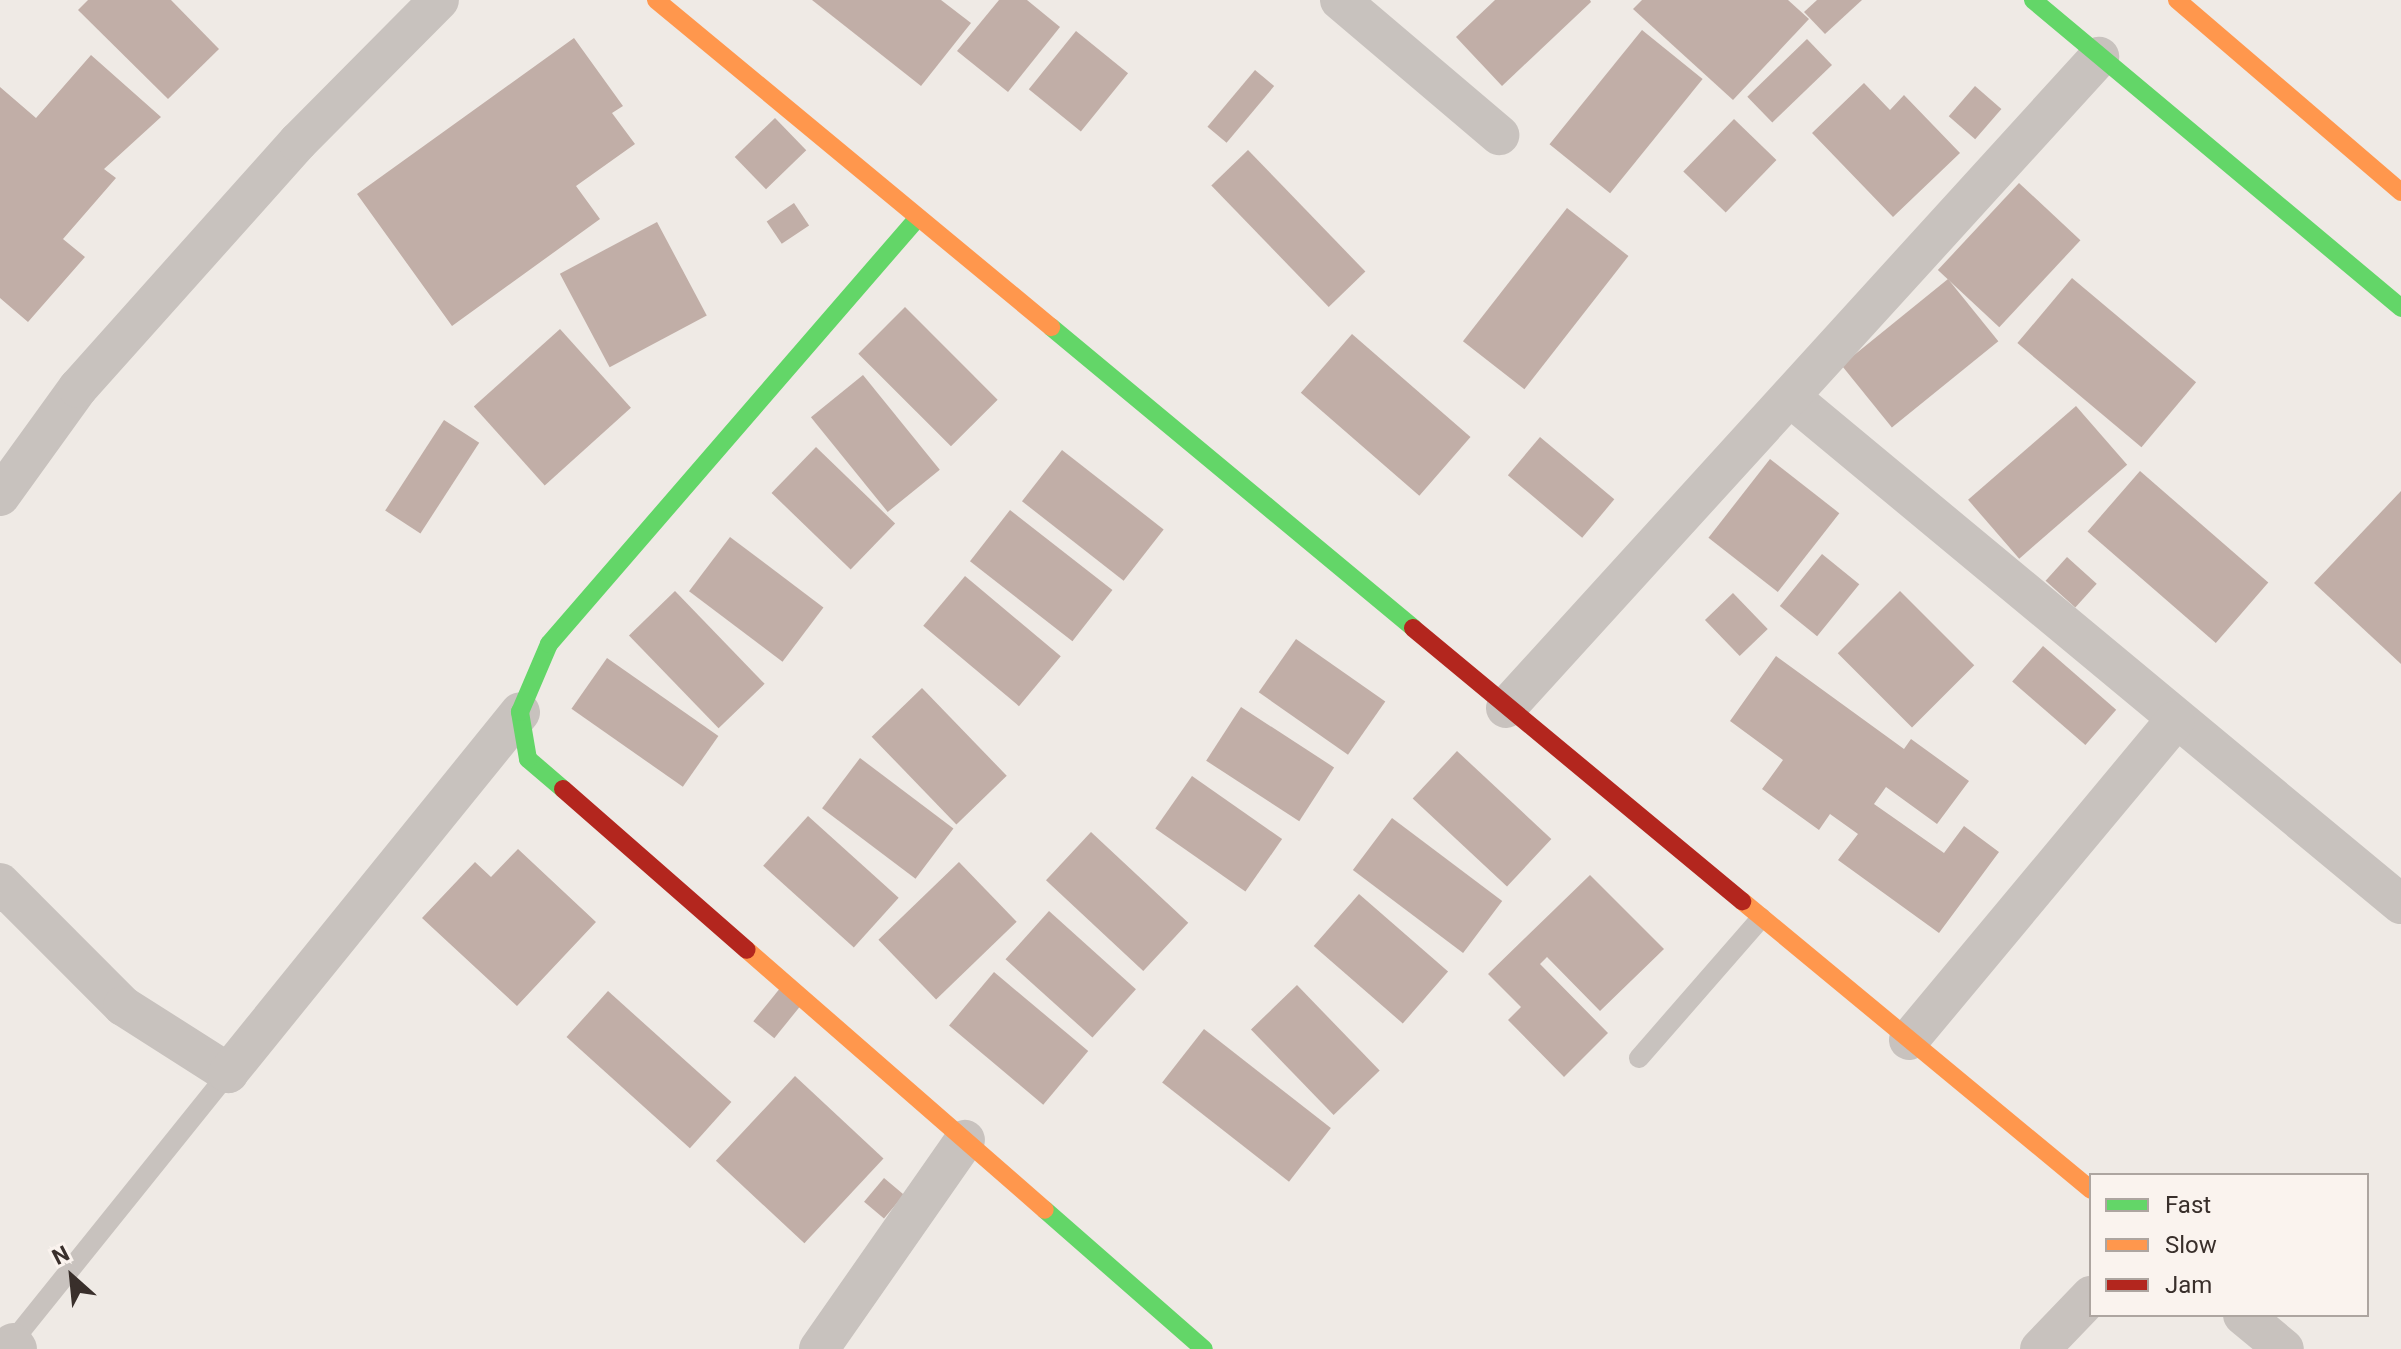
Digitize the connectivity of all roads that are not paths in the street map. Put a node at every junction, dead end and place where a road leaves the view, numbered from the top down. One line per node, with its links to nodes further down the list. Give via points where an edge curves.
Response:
1 (439, 0): 12 (street, via 298,142 89,376)
2 (656, 0): 9 (street)
3 (1340, 0): 7 (street)
4 (2033, 0): 6 (street)
5 (2177, 0): 8 (street)
6 (2099, 57): 10 (street); 11 (street)
7 (1499, 135)
8 (2401, 192)
9 (915, 221): 13 (street); 14 (street, via 549,644)
10 (2401, 308)
11 (1790, 397): 13 (street); 15 (street)
12 (0, 496)
13 (1506, 708): 18 (street)
14 (520, 712): 21 (street); 22 (street, via 528,759)
15 (2175, 721): 17 (street); 19 (street)
16 (0, 883): 21 (street, via 123,1006)
17 (2401, 904)
18 (1761, 918): 19 (street); 20 (lane)
19 (1909, 1040): 23 (street)
20 (1639, 1058)
21 (228, 1073): 26 (lane)
22 (965, 1140): 27 (street); 28 (street)
23 (2089, 1188)
24 (2089, 1298): 29 (street)
25 (2245, 1317): 30 (street)
26 (12, 1347)
27 (819, 1349)
28 (1204, 1349)
29 (2040, 1349)
30 (2284, 1349)

